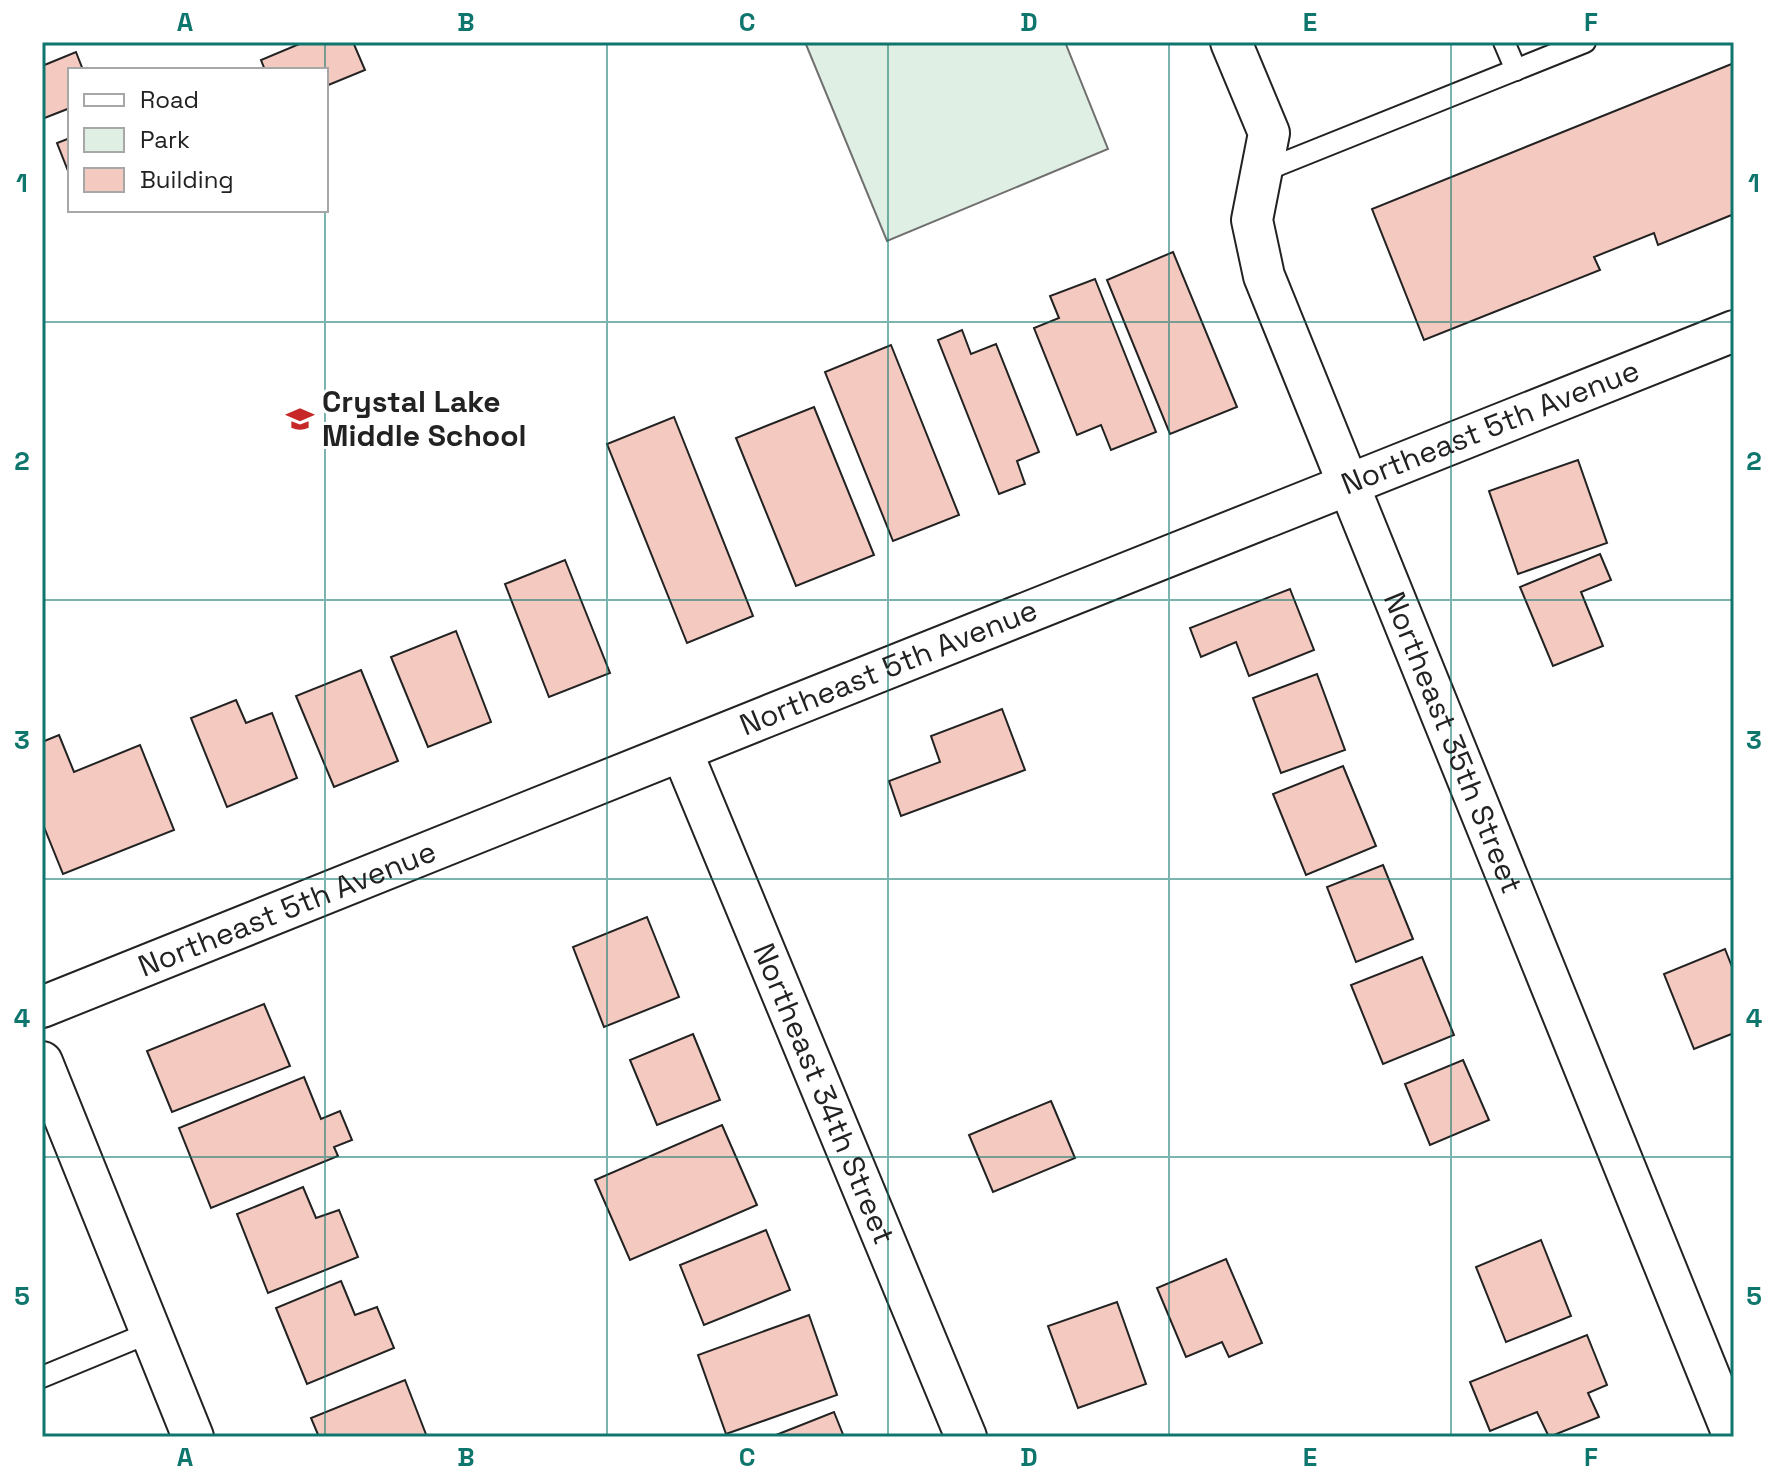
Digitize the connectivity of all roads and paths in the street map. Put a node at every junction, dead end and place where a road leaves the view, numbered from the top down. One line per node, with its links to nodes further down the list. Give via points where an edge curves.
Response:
1 (1231, 42): 5 (street, Northeast 35th Street, via 1269,133)
2 (1504, 42): 4 (lane)
3 (1585, 42): 4 (lane)
4 (1516, 70): 5 (lane)
5 (1261, 172): 7 (street, Northeast 35th Street, via 1252,220 1264,276)
6 (1734, 331): 7 (street, Northeast 5th Avenue)
7 (1347, 483): 8 (street, Northeast 5th Avenue); 15 (street, Northeast 35th Street)
8 (682, 752): 9 (street, Northeast 5th Avenue); 14 (street, Northeast 34th Street)
9 (42, 1007)
10 (42, 1062): 11 (street)
11 (151, 1332): 12 (lane); 13 (street)
12 (42, 1377)
13 (193, 1437)
14 (966, 1437)
15 (1734, 1437)

